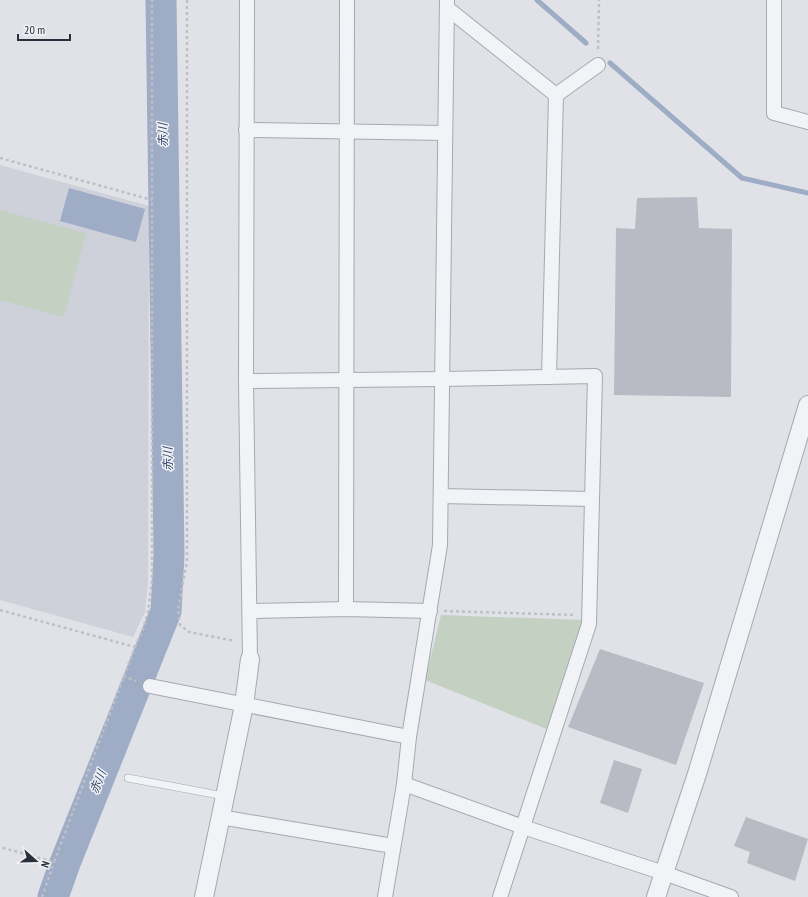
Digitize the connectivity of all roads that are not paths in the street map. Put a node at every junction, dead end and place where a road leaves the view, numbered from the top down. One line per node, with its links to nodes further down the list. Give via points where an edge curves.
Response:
1 (246, 0): 8 (street)
2 (347, 0): 9 (street)
3 (774, 0): 7 (street, via 774,113)
4 (447, 4): 6 (street); 10 (street)
5 (598, 65): 6 (street)
6 (556, 95): 11 (street)
7 (808, 122)
8 (246, 130): 9 (street); 14 (street)
9 (347, 132): 10 (street); 13 (street)
10 (445, 133): 12 (street)
11 (549, 377): 12 (street); 17 (street, via 595,376)
12 (442, 379): 13 (street); 16 (street)
13 (347, 380): 14 (street); 18 (street)
14 (246, 381): 19 (street)
15 (808, 405): 31 (street, via 697,774)
16 (441, 496): 17 (street); 20 (street, via 440,545)
17 (591, 499): 29 (street, via 589,624)
18 (346, 610): 19 (street); 20 (street)
19 (250, 611): 21 (street)
20 (430, 611): 24 (street)
21 (250, 651): 23 (street)
22 (150, 686): 23 (street)
23 (244, 705): 24 (street); 27 (street)
24 (409, 738): 26 (street)
25 (128, 778): 27 (lane)
26 (404, 784): 29 (street); 30 (street)
27 (224, 796): 28 (street)
28 (220, 817): 30 (street); 32 (street)
29 (523, 827): 31 (street); 34 (street)
30 (393, 846): 33 (street)
31 (664, 873): 35 (street); 36 (street)
32 (204, 897)
33 (385, 897)
34 (500, 897)
35 (656, 897)
36 (731, 897)

